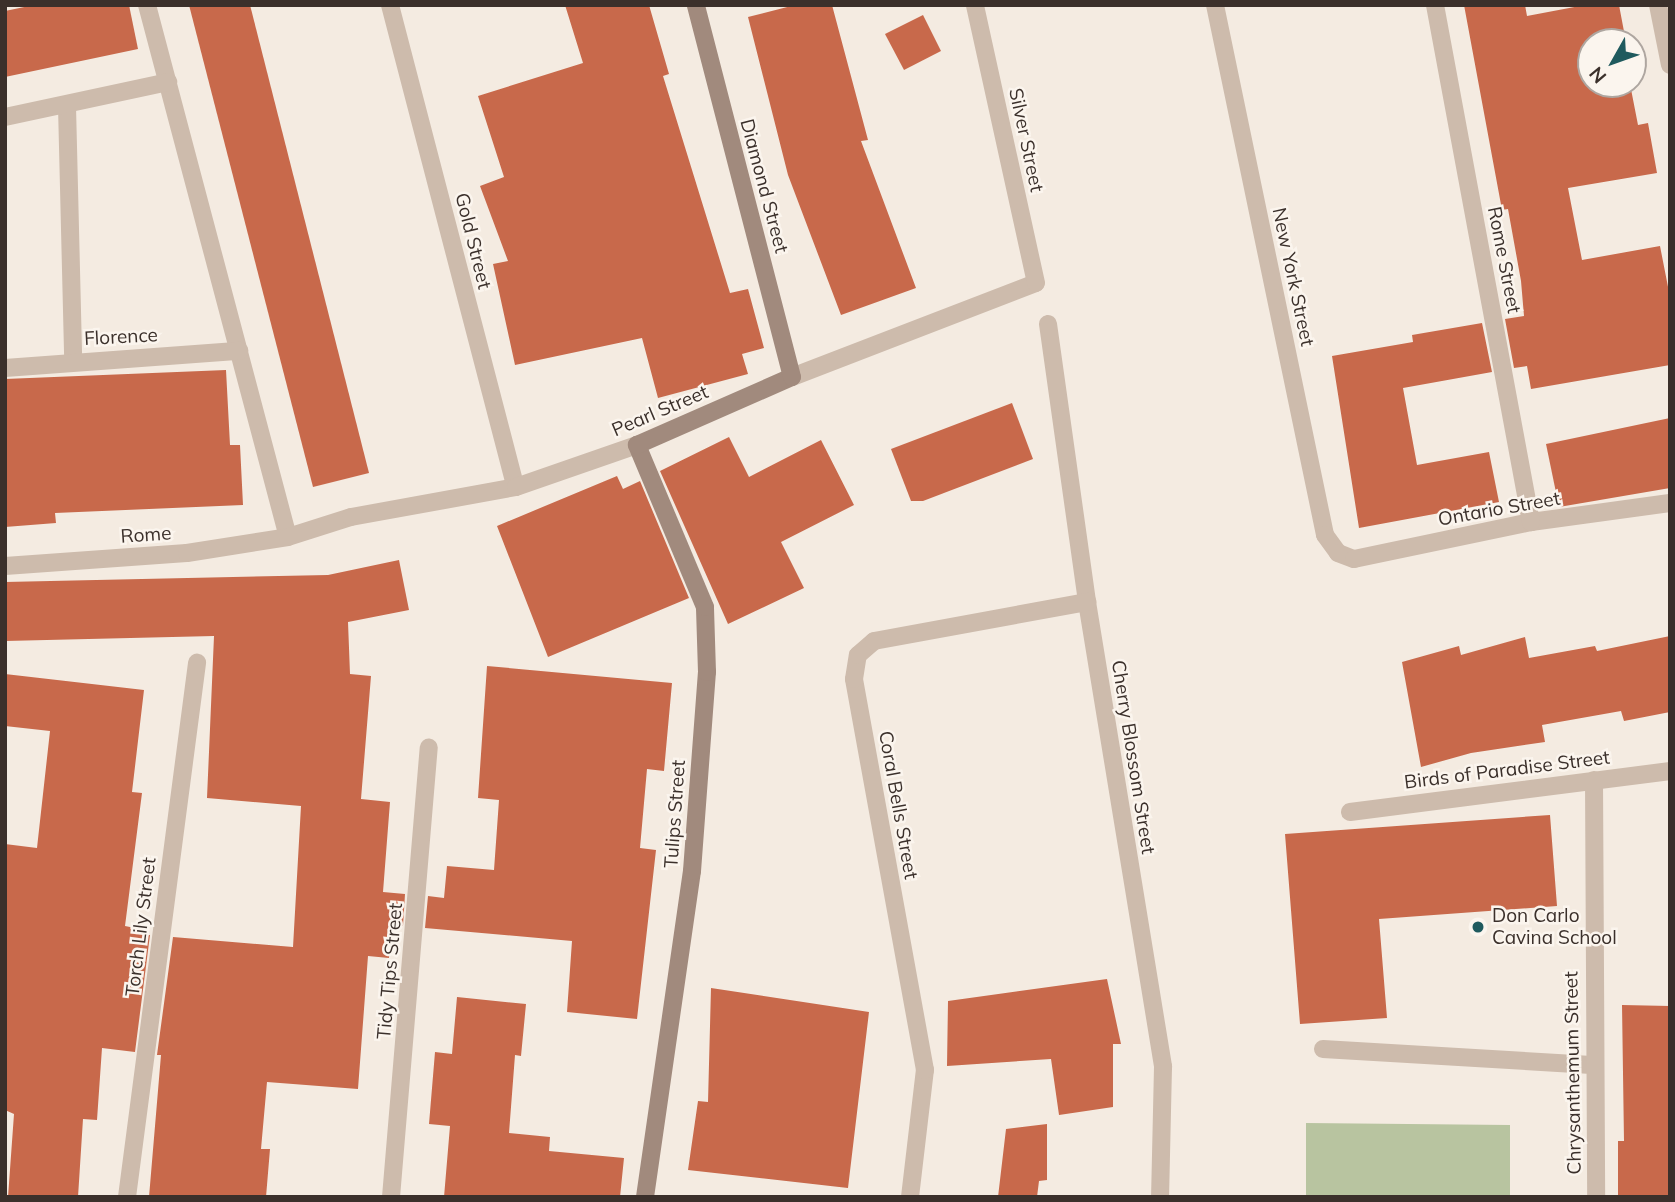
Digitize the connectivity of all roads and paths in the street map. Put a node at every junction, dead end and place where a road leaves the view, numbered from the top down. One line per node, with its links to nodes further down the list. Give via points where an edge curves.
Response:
1 (147, 5): 9 (street)
2 (390, 5): 19 (street, Gold Street)
3 (696, 5): 17 (street, Diamond Street)
4 (975, 5): 12 (street, Silver Street)
5 (1215, 5): 23 (street, New York Street, via 1325,535)
6 (1435, 5): 21 (street, Rome Street)
7 (1658, 5): 8 (street)
8 (1670, 65)
9 (168, 82): 10 (street); 14 (street)
10 (67, 106): 11 (street); 15 (street)
11 (5, 117)
12 (1036, 283): 17 (street, Pearl Street)
13 (1048, 324): 25 (street, Cherry Blossom Street)
14 (239, 351): 15 (street, Florence); 22 (street)
15 (73, 360): 16 (street, Florence)
16 (5, 368)
17 (792, 377): 18 (street, Pearl Street)
18 (637, 445): 19 (street, Pearl Street); 35 (street, Tulips Street, via 705,607 706,673 692,871)
19 (516, 488): 22 (street, Pearl Street, via 351,517)
20 (1670, 503): 21 (street, Ontario Street)
21 (1531, 522): 23 (street, Ontario Street, via 1354,559)
22 (288, 537): 24 (street, Rome, via 187,553)
23 (1338, 553)
24 (5, 566)
25 (1087, 602): 36 (street, Coral Bells Street, via 874,641 858,655 854,679 925,1070); 37 (street, Cherry Blossom Street, via 1163,1067)
26 (197, 663): 33 (street, Torch Lily Street)
27 (429, 748): 34 (street, Tidy Tips Street)
28 (1670, 771): 29 (street, Birds of Paradise Street)
29 (1594, 780): 30 (street, Birds of Paradise Street); 32 (street, Chrysanthemum Street)
30 (1350, 812)
31 (1323, 1049): 32 (street)
32 (1592, 1065): 38 (street, Chrysanthemum Street)
33 (127, 1197)
34 (391, 1197)
35 (645, 1197)
36 (910, 1197)
37 (1160, 1197)
38 (1597, 1197)

